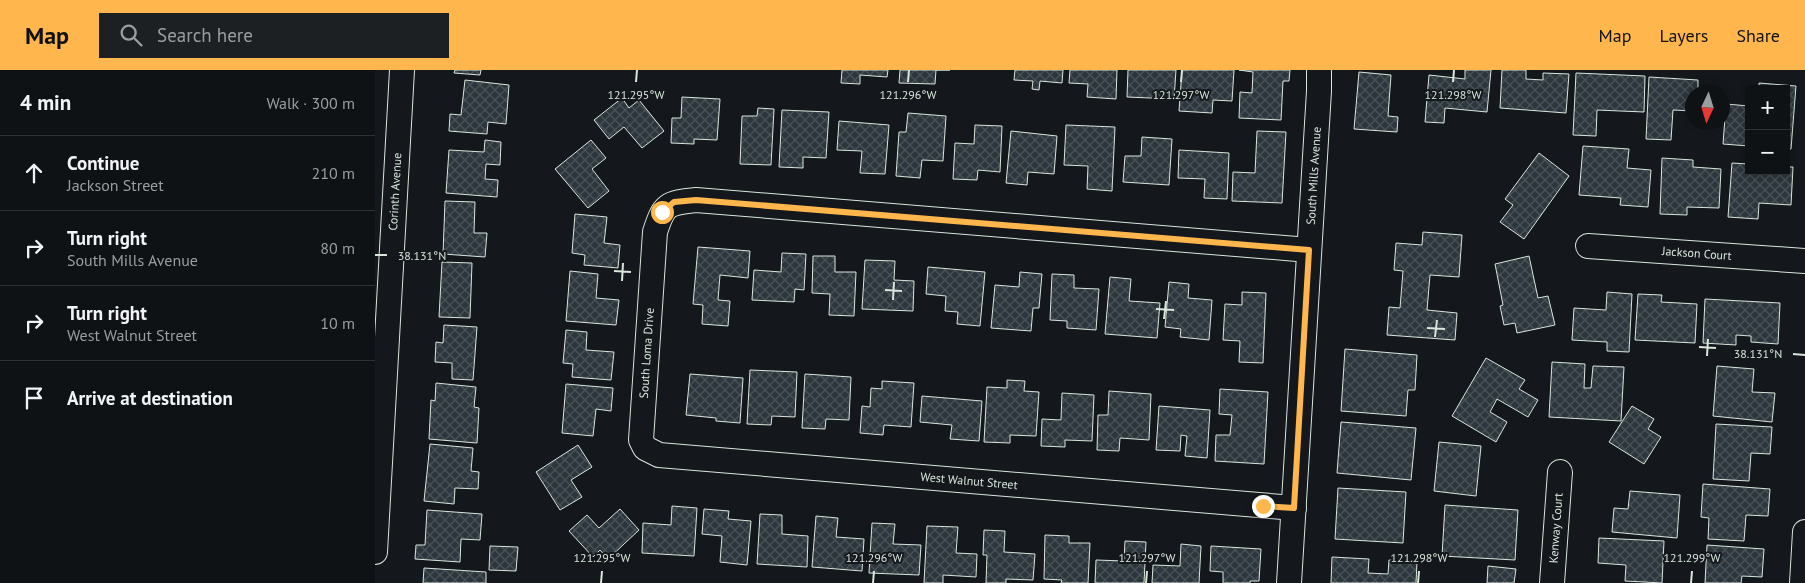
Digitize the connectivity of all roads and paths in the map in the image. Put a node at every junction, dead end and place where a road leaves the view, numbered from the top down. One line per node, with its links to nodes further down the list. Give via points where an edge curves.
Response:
1 (402, 70): 11 (street, Corinth Avenue)
2 (1319, 70): 4 (street, South Mills Avenue)
3 (1588, 246): 5 (street, Jackson Court)
4 (1309, 250): 6 (street, South Loma Drive, via 696,200 674,202 662,212 655,232 641,440); 8 (street, South Mills Avenue)
5 (1805, 261)
6 (645, 448): 8 (street, West Walnut Street, via 659,454)
7 (1560, 472): 13 (street, Kenway Court)
8 (1294, 508): 12 (street, South Mills Avenue)
9 (1805, 532): 10 (street)
10 (1805, 542): 14 (street)
11 (375, 552)
12 (1289, 583)
13 (1552, 583)
14 (1802, 583)

